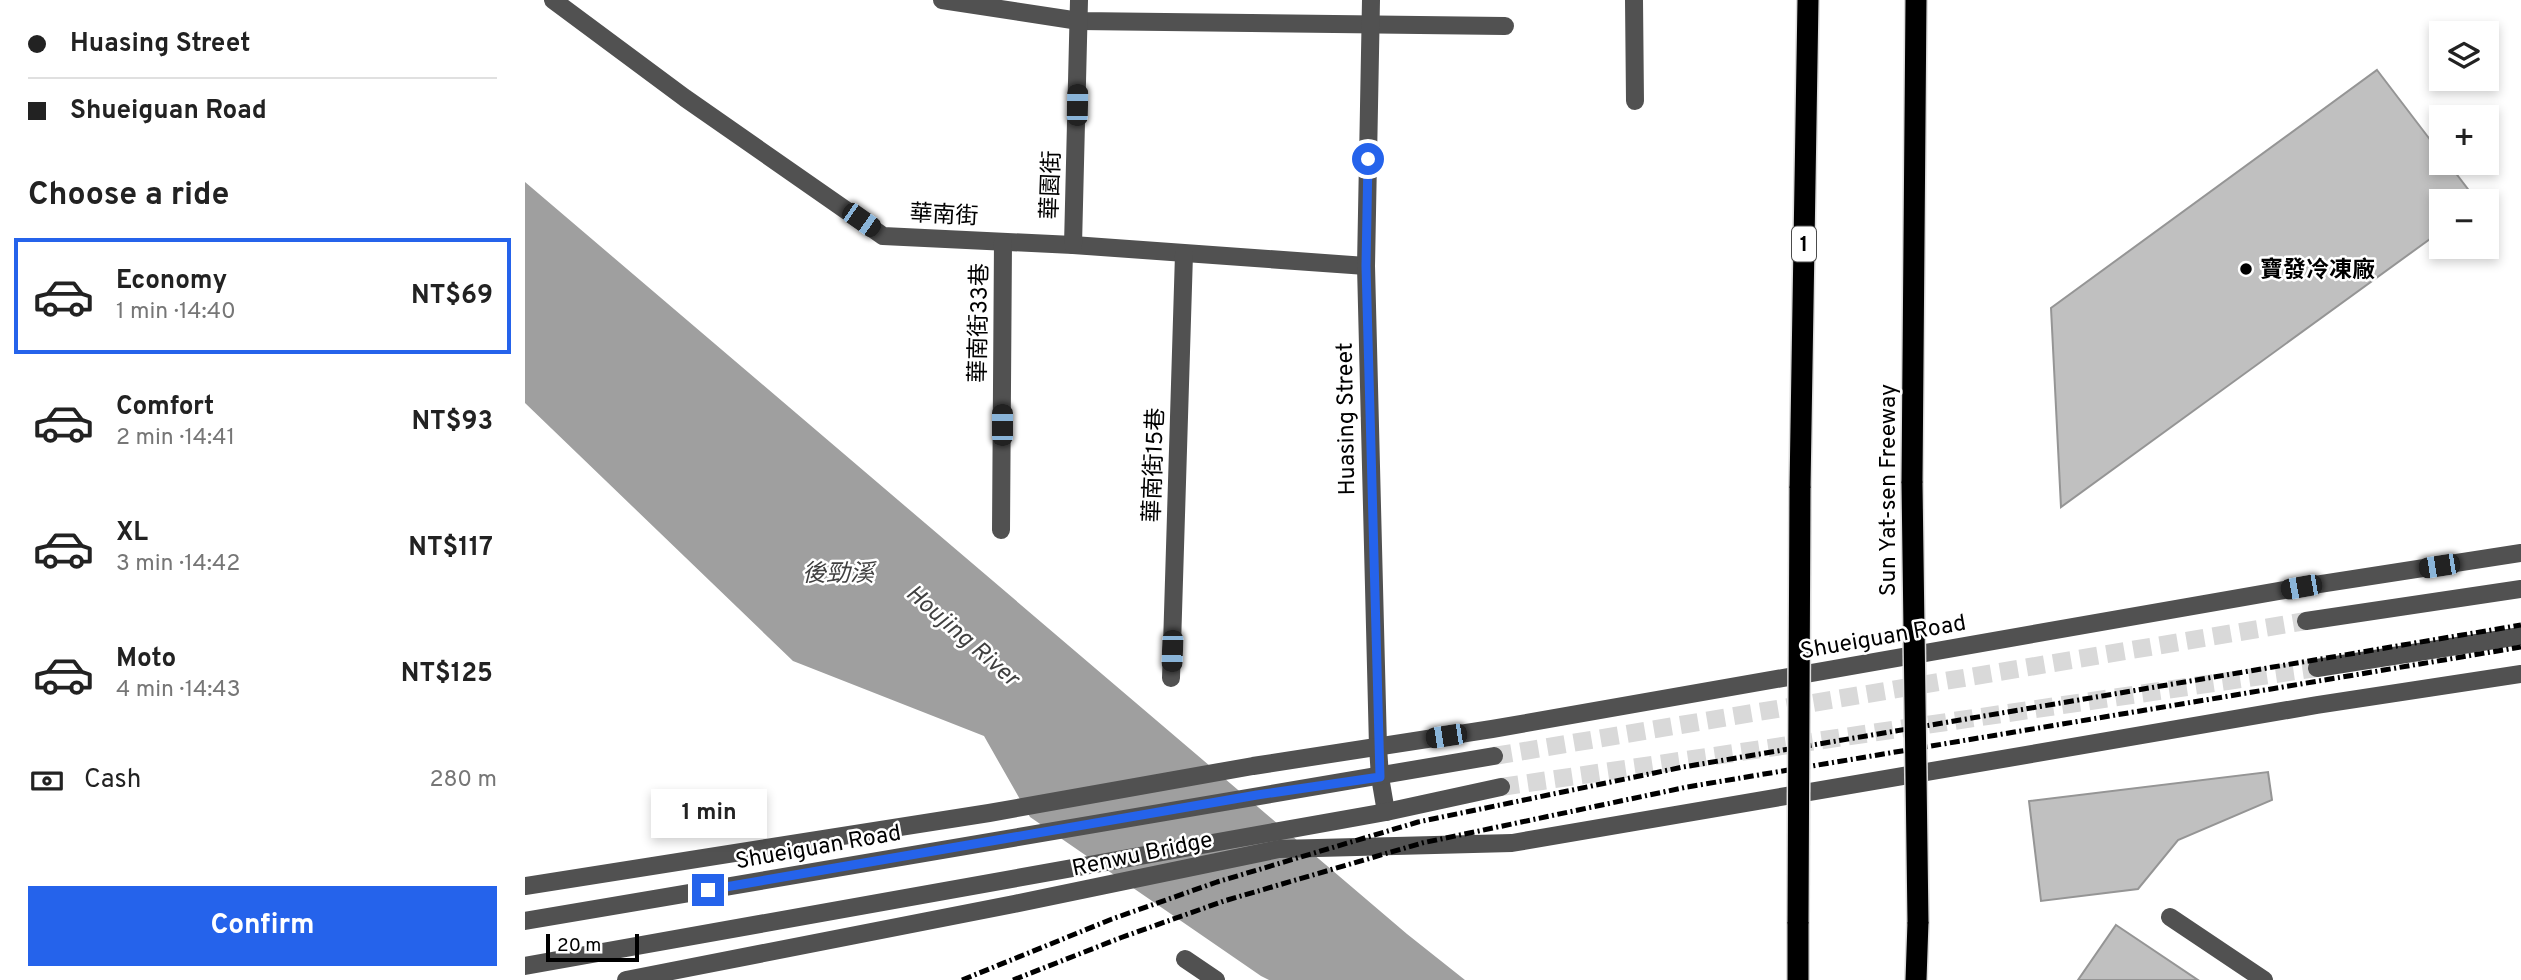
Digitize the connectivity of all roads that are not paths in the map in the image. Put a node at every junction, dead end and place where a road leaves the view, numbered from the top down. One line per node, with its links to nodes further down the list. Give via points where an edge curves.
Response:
1 (553, 0): 12 (street, 華南街, via 883,236)
2 (942, 0): 8 (street)
3 (1079, 0): 8 (street, 華園街)
4 (1371, 0): 9 (street, Huasing Street)
5 (1634, 0): 11 (street)
6 (1808, 0): 37 (highway, 1, bridge)
7 (1916, 0): 38 (highway, Sun Yat-sen Freeway, bridge, via 1912,483)
8 (1079, 21): 9 (street); 13 (street, 華園街)
9 (1371, 24): 10 (street); 15 (street, Huasing Street)
10 (1505, 26)
11 (1635, 101)
12 (1003, 242): 13 (street, 華南街); 16 (street, 華南街33巷)
13 (1073, 245): 14 (street, 華南街)
14 (1184, 254): 15 (street, 華南街); 23 (street, 華南街15巷)
15 (1366, 266): 24 (street, Huasing Street)
16 (1001, 530)
17 (2521, 553): 24 (street, Shueiguan Road)
18 (2521, 589): 19 (street)
19 (2307, 621)
20 (2521, 636): 21 (street)
21 (2317, 668)
22 (2521, 674): 35 (street, Renwu Bridge, via 1512,843 1279,849)
23 (1171, 678)
24 (1378, 747): 26 (street, Huasing Street); 30 (street, Shueiguan Road)
25 (1494, 757): 26 (street)
26 (1380, 777): 28 (street, Huasing Street); 29 (street, Renwu Bridge)
27 (1501, 787): 28 (street)
28 (1386, 812): 34 (street, Renwu Bridge)
29 (995, 841): 32 (street, Shueiguan Road)
30 (525, 886)
31 (2170, 917): 39 (street)
32 (525, 920)
33 (1185, 959): 36 (street)
34 (525, 966)
35 (626, 980)
36 (1216, 980)
37 (1798, 980)
38 (1916, 980)
39 (2263, 980)

